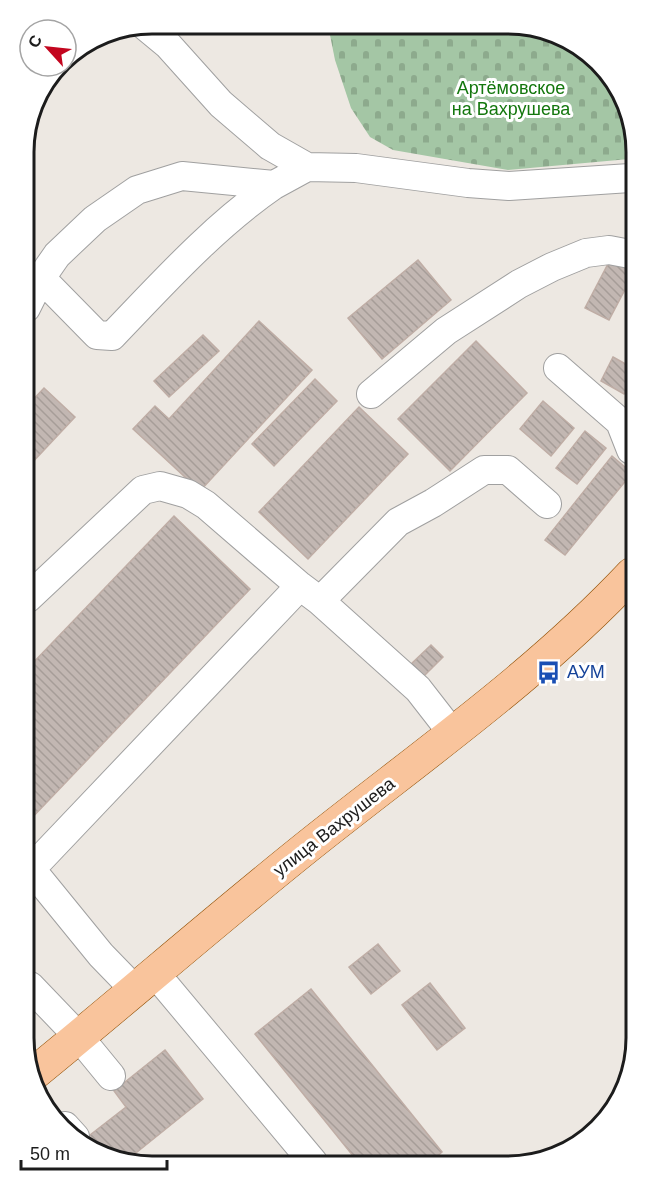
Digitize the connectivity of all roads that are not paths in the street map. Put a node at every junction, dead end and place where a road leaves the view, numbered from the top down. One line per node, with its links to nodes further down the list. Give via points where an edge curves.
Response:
1 (155, 34): 2 (lane, via 221,104 270,146)
2 (307, 167): 3 (lane, via 356,168 509,186); 4 (lane)
3 (626, 178)
4 (274, 184): 6 (lane, via 183,176 137,190 94,219); 6 (lane, via 214,232 112,336 97,335)
5 (626, 253): 9 (lane, via 609,250 586,253 519,284 446,331)
6 (40, 278): 7 (lane)
7 (34, 291)
8 (558, 368): 10 (lane, via 620,422)
9 (371, 394)
10 (626, 435)
11 (547, 504): 14 (lane, via 508,470 484,470 398,522)
12 (626, 581): 15 (main road, улица Вахрушева, via 597,611)
13 (34, 592): 14 (lane, via 143,490 160,486 188,494 206,505)
14 (310, 593): 15 (lane, via 418,689); 16 (lane)
15 (453, 734): 18 (main road, улица Вахрушева)
16 (34, 864)
17 (34, 873): 18 (lane, via 102,955)
18 (144, 981): 20 (main road, улица Вахрушева); 23 (lane)
19 (34, 990): 20 (lane)
20 (79, 1036): 21 (main road, улица Вахрушева); 22 (lane)
21 (39, 1069)
22 (111, 1076)
23 (307, 1156)

